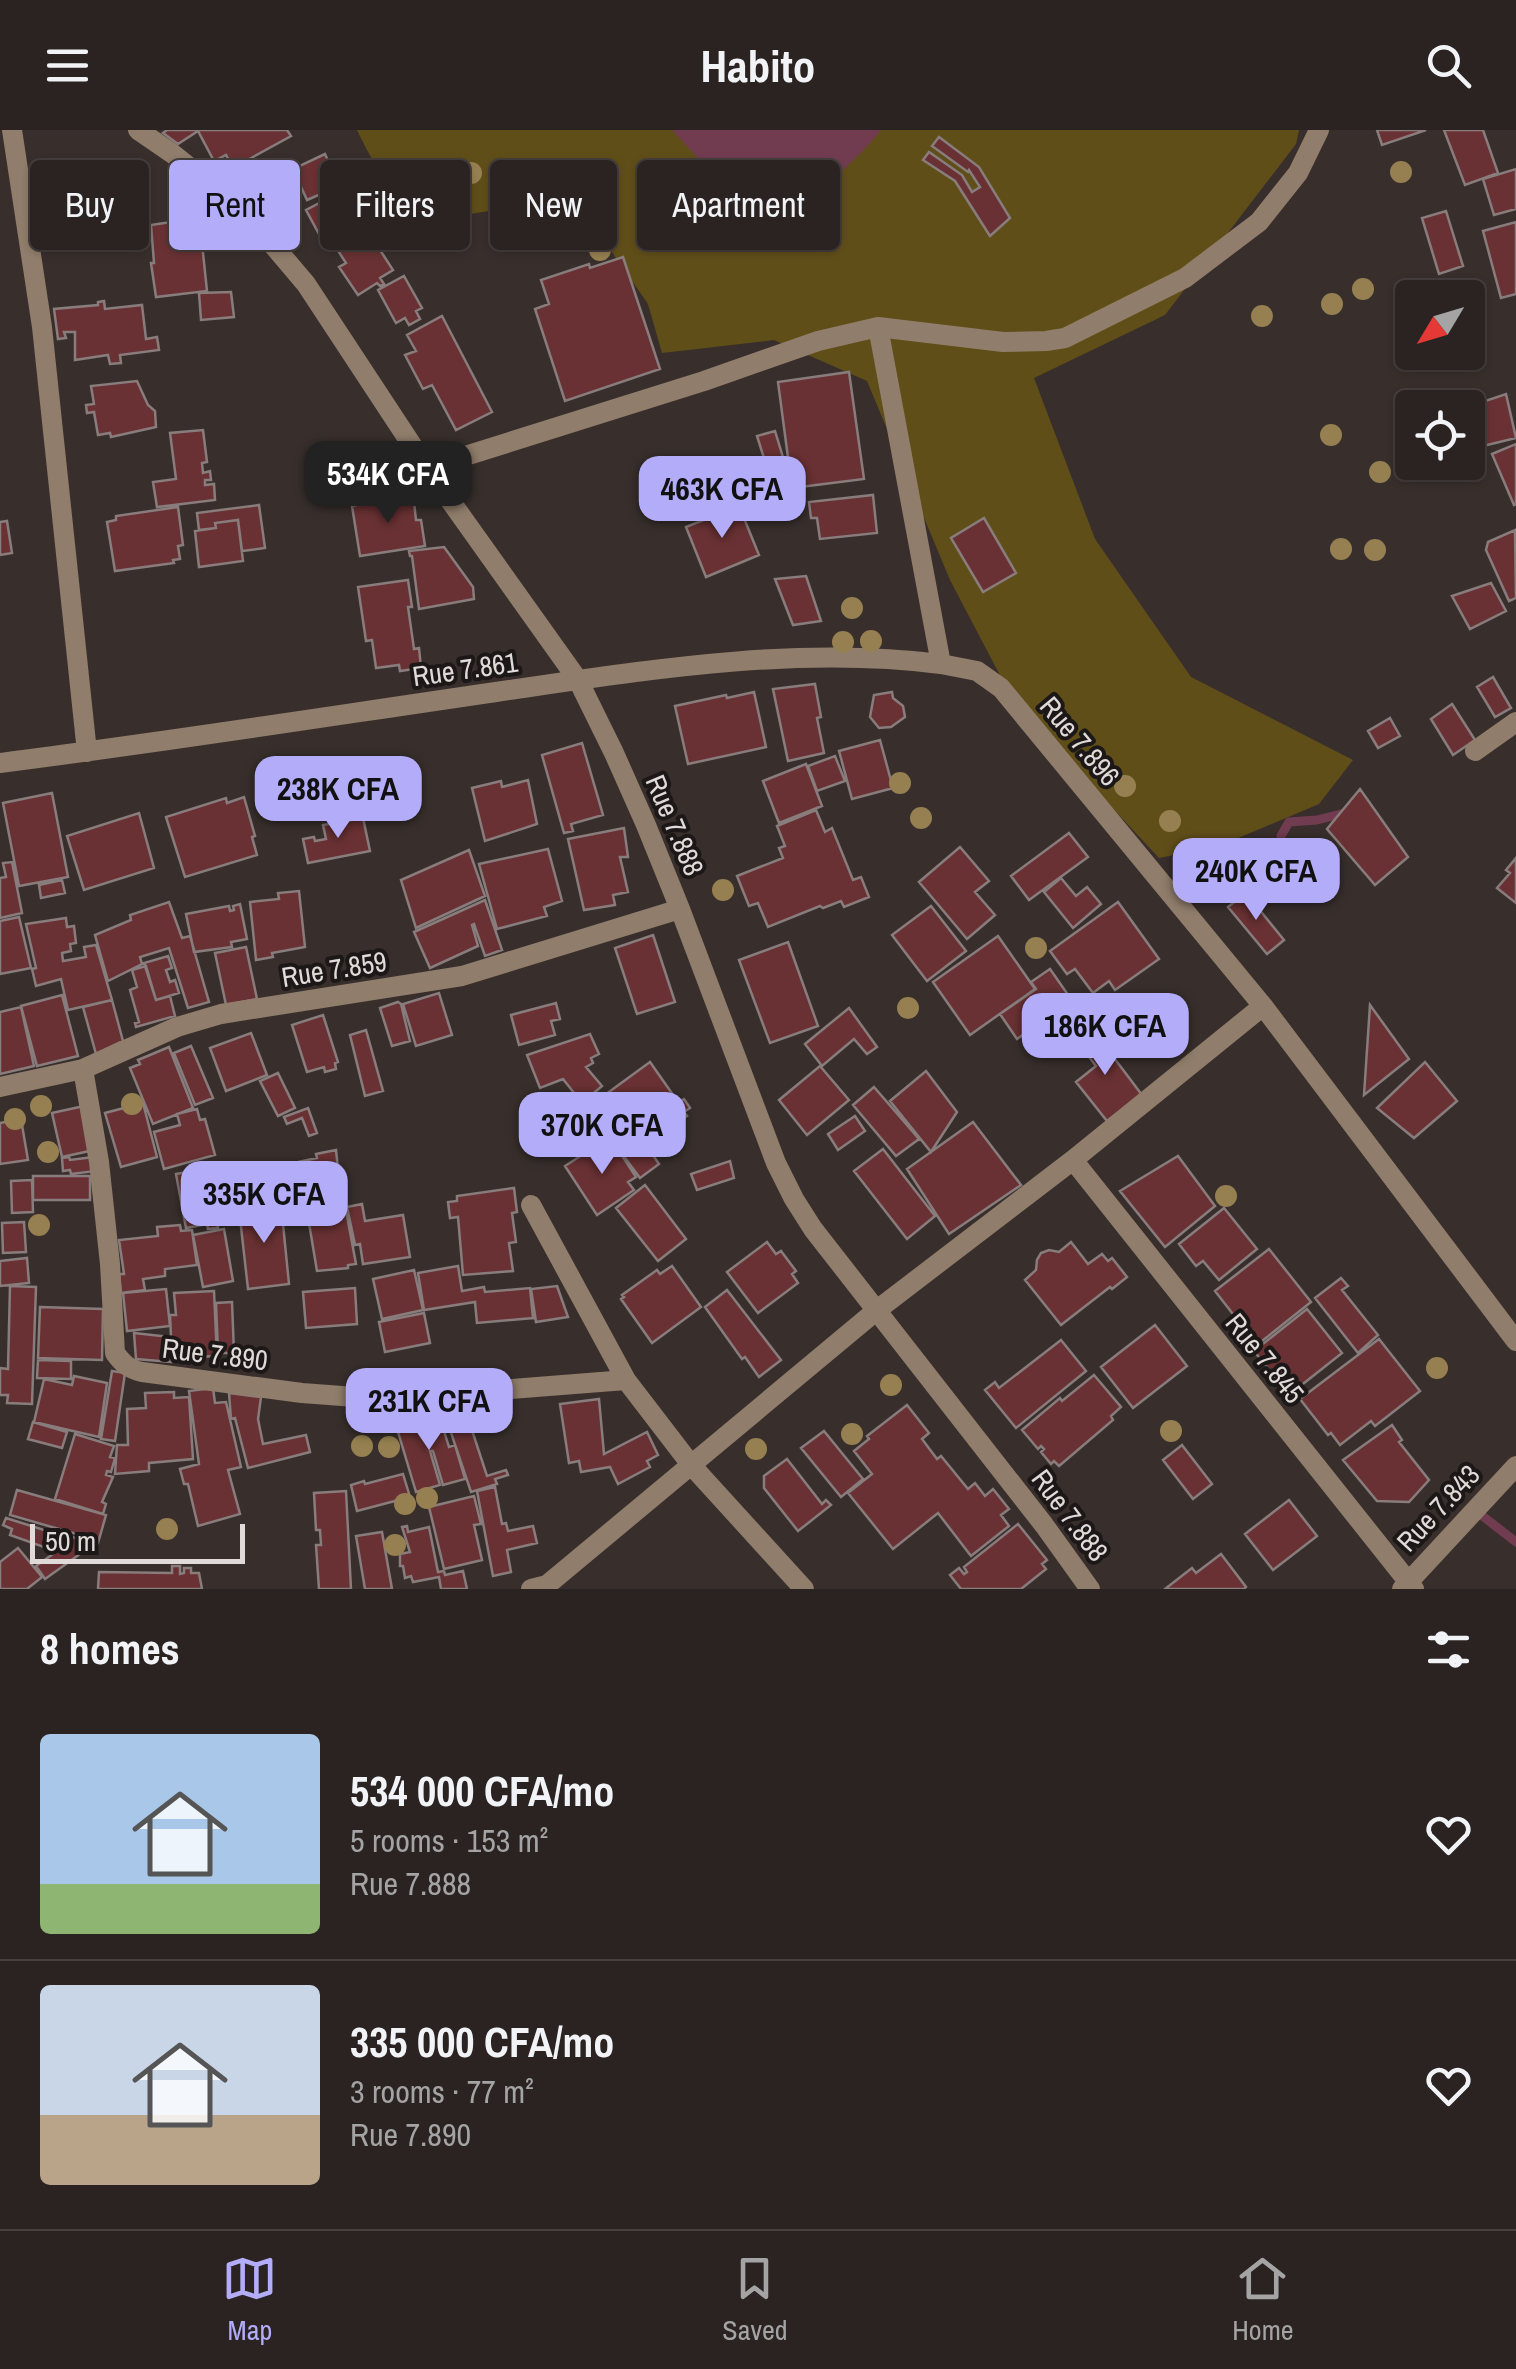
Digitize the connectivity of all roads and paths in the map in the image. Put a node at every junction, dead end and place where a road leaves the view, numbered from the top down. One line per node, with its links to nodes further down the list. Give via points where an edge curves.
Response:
1 (12, 130): 10 (street, via 44,345)
2 (138, 130): 5 (street, Rue 7.888, via 246,212 306,284)
3 (1319, 130): 4 (street, via 1298,174 1259,222 1185,278 1065,338 1003,342)
4 (878, 327): 5 (street); 6 (street)
5 (428, 468): 7 (street, Rue 7.888)
6 (941, 664): 7 (street, Rue 7.861, via 850,656 756,659); 13 (street, Rue 7.896, via 977,672 1001,688)
7 (578, 680): 10 (street, Rue 7.861); 12 (street, Rue 7.888)
8 (1516, 722): 9 (street)
9 (1475, 751)
10 (86, 752): 11 (street, Rue 7.861)
11 (0, 763)
12 (680, 909): 14 (street, Rue 7.859, via 462,976 221,1014); 18 (street, Rue 7.888, via 776,1163 813,1228)
13 (1264, 1006): 16 (street); 19 (street, Rue 7.896)
14 (82, 1069): 15 (street, Rue 7.859); 20 (street, Rue 7.890, via 100,1162 115,1353 132,1370 382,1399)
15 (0, 1087)
16 (1073, 1160): 18 (street); 23 (street, Rue 7.845)
17 (531, 1205): 20 (street)
18 (877, 1310): 21 (street); 26 (street, Rue 7.888)
19 (1516, 1341)
20 (626, 1380): 21 (street)
21 (692, 1466): 24 (street); 25 (street)
22 (1516, 1466): 23 (street, Rue 7.843)
23 (1408, 1586)
24 (542, 1588)
25 (804, 1589)
26 (1090, 1589)

